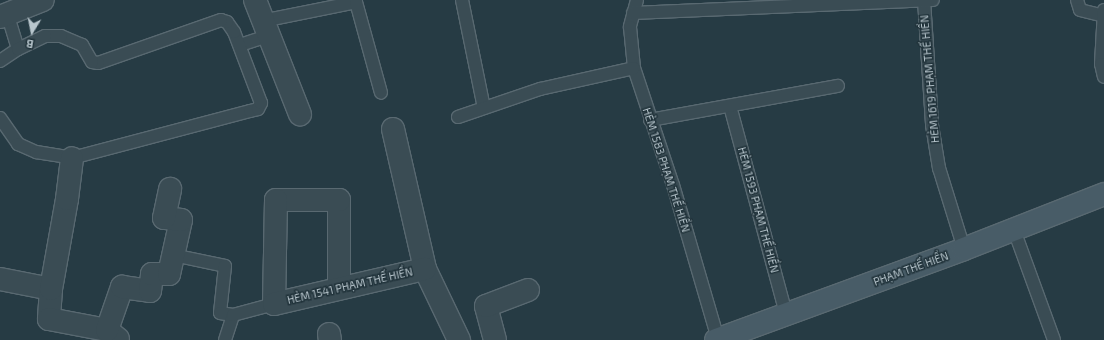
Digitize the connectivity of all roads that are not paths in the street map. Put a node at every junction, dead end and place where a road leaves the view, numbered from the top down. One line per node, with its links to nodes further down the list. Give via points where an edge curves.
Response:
1 (43, 0): 10 (street)
2 (255, 0): 12 (street)
3 (462, 0): 21 (lane)
4 (637, 0): 9 (lane, HẺM 1583 PHẠM THẾ HIỂN)
5 (1077, 0): 11 (lane, via 1080,10)
6 (359, 1): 12 (lane); 19 (lane)
7 (927, 1): 9 (lane); 31 (lane, HẺM 1619 PHẠM THẾ HIỂN, via 932,125 938,161)
8 (1104, 10): 11 (lane)
9 (633, 13): 16 (lane, HẺM 1583 PHẠM THẾ HIỂN, via 630,27)
10 (3, 16): 14 (lane)
11 (1104, 16): 17 (lane, via 1101,64)
12 (265, 28): 13 (lane); 22 (street)
13 (240, 45): 14 (lane, via 227,22 221,20 98,63 92,62 82,45 61,36 45,36); 27 (lane, via 261,103 258,108)
14 (18, 49): 15 (lane)
15 (0, 61)
16 (634, 68): 21 (lane, via 540,89); 25 (lane, HẺM 1583 PHẠM THẾ HIỂN)
17 (1104, 77)
18 (838, 86): 20 (lane)
19 (381, 92)
20 (730, 106): 25 (lane); 39 (lane, HẺM 1593 PHẠM THẾ HIỂN)
21 (484, 108): 23 (lane)
22 (300, 114)
23 (458, 117)
24 (0, 118): 27 (lane, via 18,144 36,152)
25 (650, 120): 45 (lane, HẺM 1583 PHẠM THẾ HIỂN, via 673,185)
26 (393, 129): 33 (street, HẺM 1541 PHẠM THẾ HIỂN)
27 (72, 158): 36 (street, via 68,199)
28 (170, 189): 32 (street, via 164,218 181,220)
29 (1103, 197): 30 (main road, PHẠM THẾ HIỂN)
30 (1014, 230): 31 (main road, PHẠM THẾ HIỂN); 46 (lane)
31 (964, 249): 39 (main road, PHẠM THẾ HIỂN)
32 (173, 255): 40 (lane, via 225,266 220,312); 41 (street, via 169,274 152,274 150,291 122,287)
33 (425, 269): 35 (street, HẺM 1541 PHẠM THẾ HIỂN); 43 (street, HẺM 1541 PHẠM THẾ HIỂN)
34 (0, 279): 36 (street)
35 (339, 287): 38 (street, HẺM 1541 PHẠM THẾ HIỂN); 38 (street, via 339,200 276,200)
36 (51, 289): 41 (street, via 49,319)
37 (528, 290): 44 (street, via 486,306)
38 (274, 304): 40 (lane)
39 (786, 314): 45 (main road, PHẠM THẾ HIỂN)
40 (234, 315): 42 (lane)
41 (113, 335)
42 (225, 340)
43 (459, 340)
44 (495, 340)
45 (717, 340)
46 (1054, 340)

